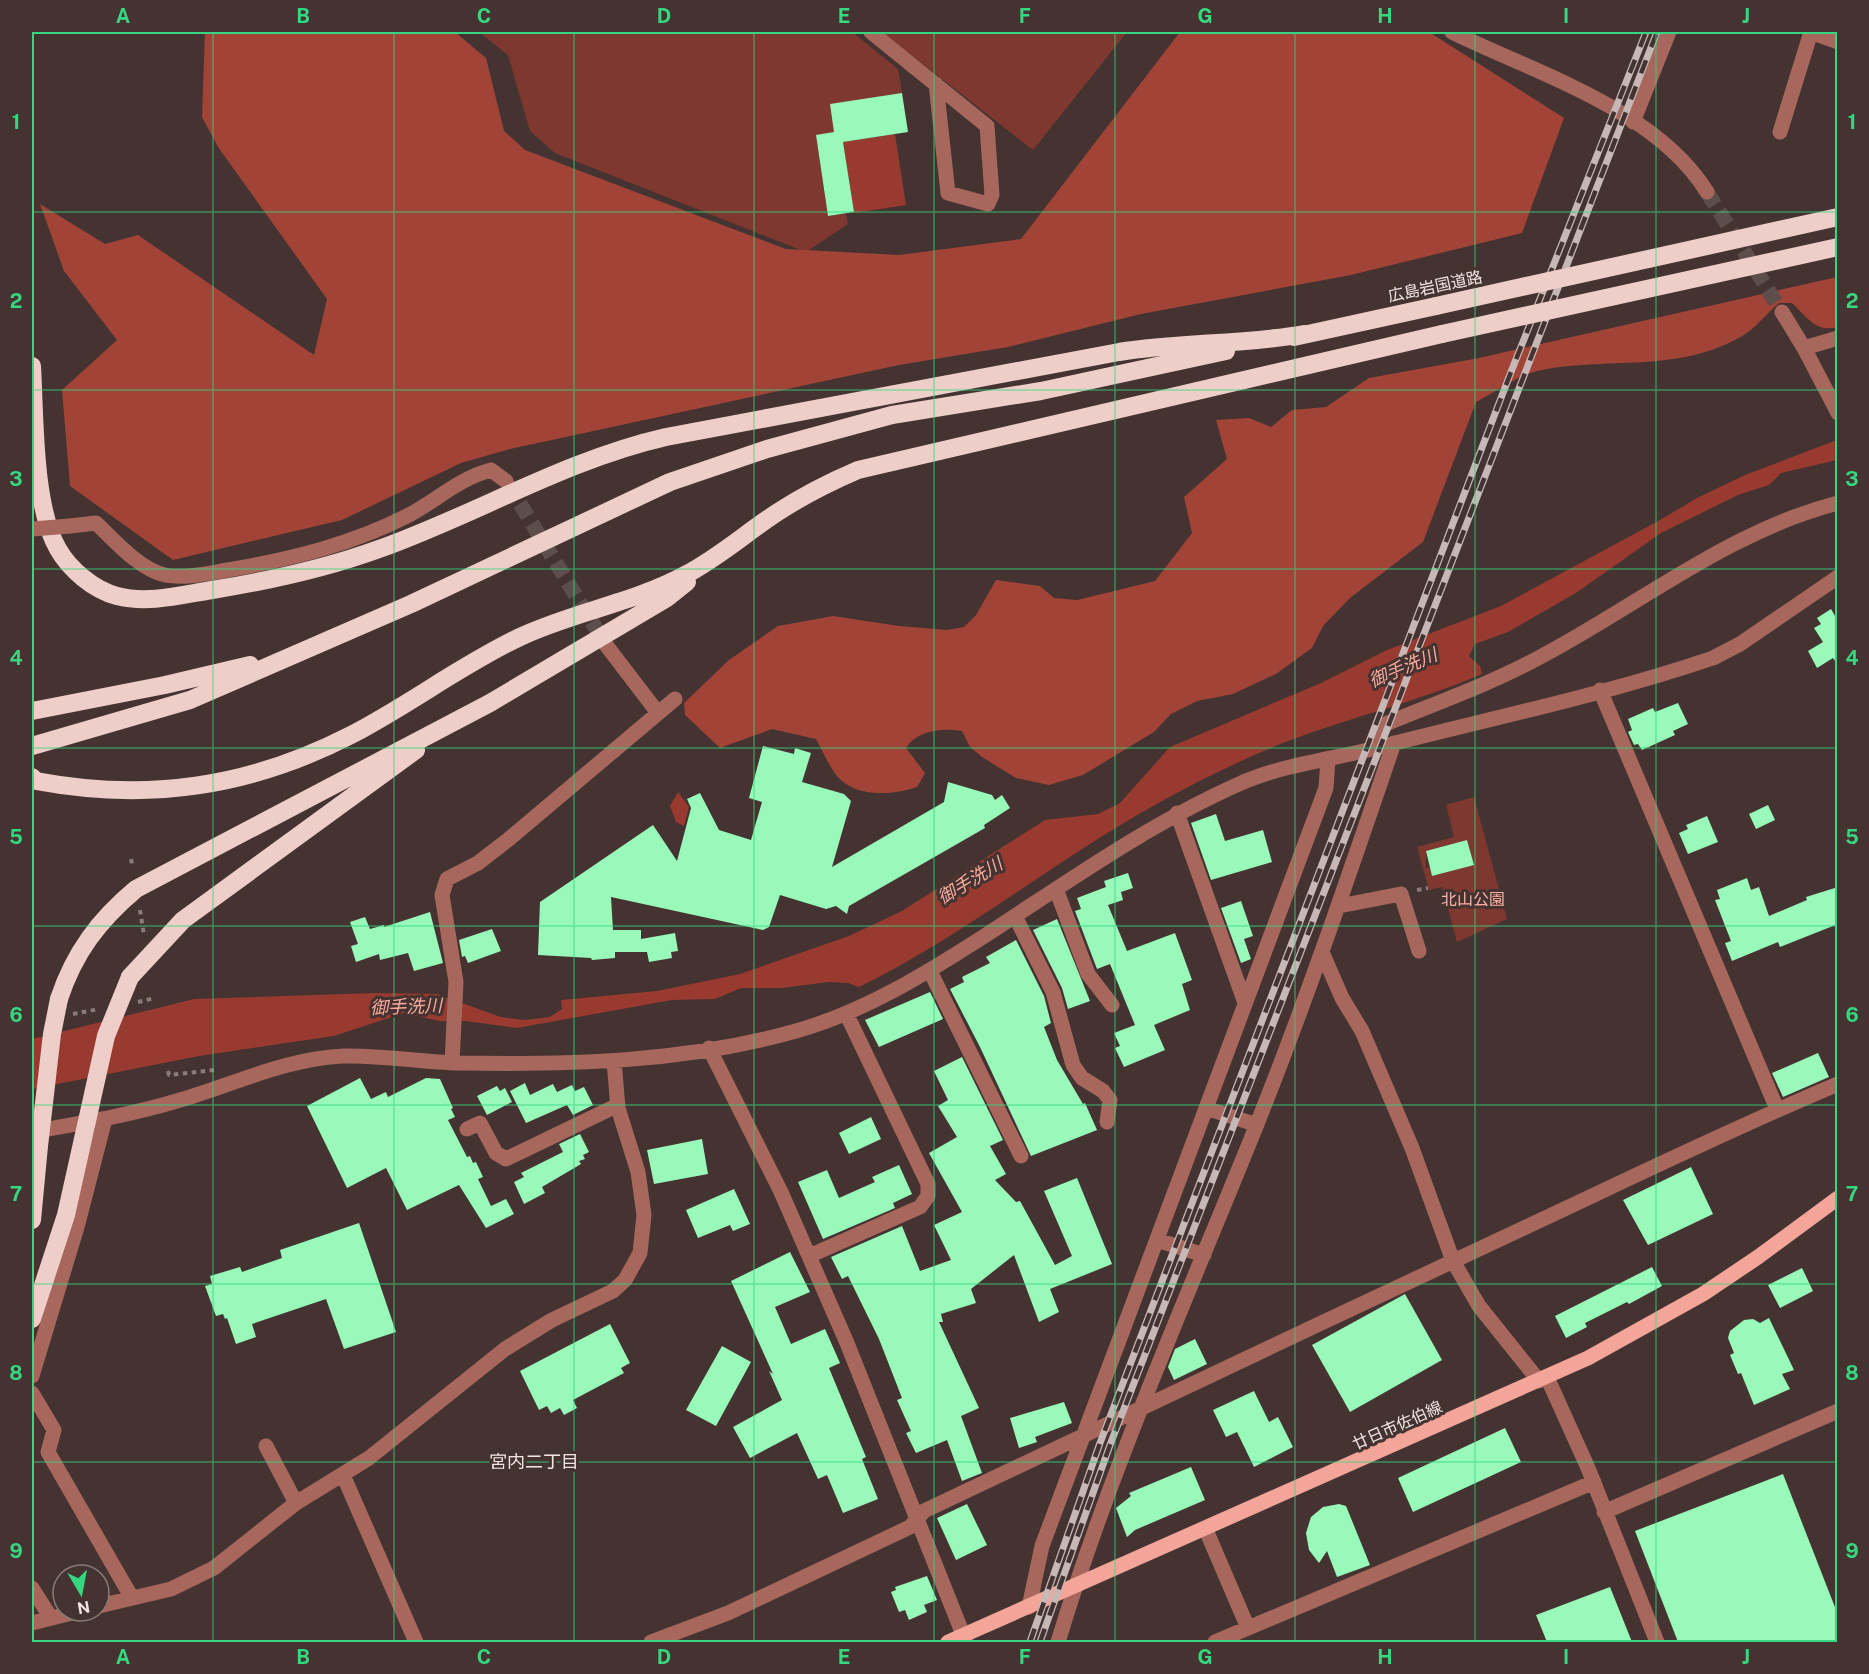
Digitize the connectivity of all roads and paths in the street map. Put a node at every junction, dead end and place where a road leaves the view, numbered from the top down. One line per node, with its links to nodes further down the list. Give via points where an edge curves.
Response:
1 (872, 32): 6 (street)
2 (1452, 32): 7 (street, via 1556,77)
3 (1669, 32): 7 (street)
4 (1810, 32): 5 (street); 8 (street)
5 (1838, 42)
6 (936, 84): 6 (street, via 987,126 992,195 987,204 948,193)
7 (1633, 122): 9 (street, via 1671,147)
8 (1780, 132)
9 (1707, 192)
10 (1838, 217): 13 (highway, 広島岩国道路, bridge)
11 (1838, 246): 23 (highway, bridge, via 858,470 806,494)
12 (1782, 312): 15 (street)
13 (1304, 334): 17 (highway, via 1251,342 1150,347); 19 (highway, 広島岩国道路, via 1041,391)
14 (1838, 338): 15 (street)
15 (1804, 348): 18 (street)
16 (32, 366): 17 (highway, via 42,500 50,535 70,566 116,596 155,598 286,576 379,549 615,450)
17 (817, 409): 19 (highway)
18 (1838, 413)
19 (892, 415): 25 (highway, via 767,449 670,482 411,604)
20 (506, 481): 22 (street, bridge, via 491,470 473,474 412,513 346,543 275,562 201,575 164,575 131,556 96,523)
21 (1838, 503): 34 (street, via 1807,511 1724,547 1542,657 1383,725)
22 (32, 529)
23 (707, 562): 31 (highway, via 667,598); 36 (highway, via 661,586 548,624 351,735 237,780 180,789 121,792 80,789)
24 (1838, 577): 27 (street, via 1727,652)
25 (325, 640): 29 (highway, via 263,662); 33 (highway, via 190,700)
26 (606, 645): 30 (street)
27 (1600, 690): 32 (street); 61 (street)
28 (675, 699): 30 (street)
29 (39, 709)
30 (658, 713): 54 (street, via 509,839 478,863 447,879 442,895 456,982)
31 (438, 731): 50 (highway, via 136,889 95,929 78,952); 74 (highway, bridge, via 398,765 191,914 130,977 106,1036 66,1215)
32 (1395, 743): 34 (street); 39 (street)
33 (32, 746)
34 (1374, 748): 35 (street)
35 (1328, 760): 37 (street, via 1244,782); 48 (street, via 1326,788)
36 (32, 777)
37 (1177, 813): 38 (street); 48 (street)
38 (1056, 889): 41 (street); 49 (street, via 1088,974)
39 (1339, 906): 43 (street, via 1401,894); 44 (street)
40 (140, 910): 42 (path)
41 (1015, 916): 45 (street); 63 (street, via 1053,992 1073,1065 1082,1078 1110,1100)
42 (144, 935)
43 (1419, 951)
44 (1322, 952): 64 (street); 73 (street, via 1362,1031 1408,1138)
45 (930, 970): 52 (street); 67 (street)
46 (154, 998): 47 (path)
47 (132, 1003)
48 (1245, 1004): 60 (street)
49 (1112, 1005)
50 (62, 1007): 51 (path); 66 (highway, bridge, via 52,1034)
51 (110, 1007)
52 (846, 1013): 53 (street, via 789,1033); 72 (street, via 928,1184 928,1196 920,1207)
53 (710, 1048): 55 (street); 72 (street)
54 (453, 1056): 55 (street, via 550,1064); 62 (street, via 344,1056 304,1061 185,1099)
55 (614, 1061): 59 (street)
56 (217, 1070): 57 (path, via 169,1075)
57 (168, 1071)
58 (1838, 1084): 61 (street)
59 (618, 1105): 65 (street, via 506,1159 496,1153 480,1123); 82 (street, via 643,1200 640,1253 630,1274 614,1290 552,1320 505,1349)
60 (1206, 1108): 64 (street); 70 (street)
61 (1777, 1109): 73 (street)
62 (105, 1119): 66 (street); 75 (street)
63 (1107, 1122)
64 (1257, 1125): 71 (street)
65 (467, 1129)
66 (35, 1139): 69 (highway)
67 (1021, 1156)
68 (1838, 1198): 76 (main road, 廿日市佐伯線, via 1703,1294)
69 (32, 1220)
70 (1156, 1240): 71 (street); 80 (street)
71 (1204, 1255): 78 (street)
72 (810, 1256): 86 (street)
73 (1453, 1261): 76 (street, via 1479,1306); 78 (street)
74 (32, 1319)
75 (32, 1376)
76 (1543, 1379): 83 (street); 87 (main road, 廿日市佐伯線)
77 (32, 1393): 90 (street, via 54,1430 48,1452)
78 (1142, 1410): 80 (street); 89 (street)
79 (1838, 1412): 85 (street)
80 (1083, 1437): 86 (street, via 924,1511); 92 (street, via 1042,1546)
81 (266, 1446): 84 (street)
82 (343, 1475): 84 (street); 97 (street)
83 (1594, 1482): 85 (street); 95 (street)
84 (296, 1503): 90 (street, via 214,1568 180,1586)
85 (1604, 1512): 102 (street)
86 (917, 1518): 96 (street); 98 (street, via 910,1527 728,1613)
87 (1206, 1530): 89 (main road, 廿日市佐伯線); 95 (street)
88 (32, 1588): 93 (street)
89 (1075, 1588): 92 (main road, 廿日市佐伯線); 100 (street)
90 (132, 1598): 91 (street)
91 (111, 1603)
92 (1029, 1607): 96 (main road, 廿日市佐伯線)
93 (51, 1618): 94 (street)
94 (32, 1623)
95 (1248, 1628): 101 (street)
96 (965, 1639): 99 (main road, 廿日市佐伯線)
97 (416, 1642)
98 (651, 1642)
99 (948, 1642)
100 (1058, 1642)
101 (1215, 1642)
102 (1657, 1642)

